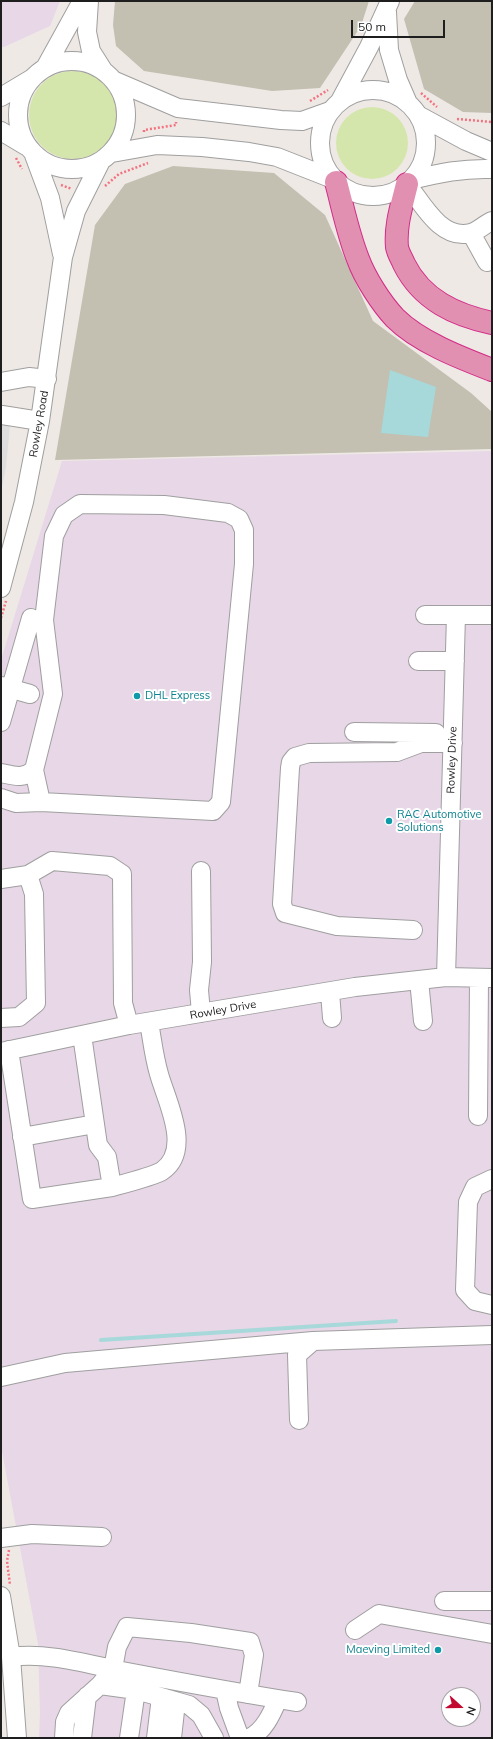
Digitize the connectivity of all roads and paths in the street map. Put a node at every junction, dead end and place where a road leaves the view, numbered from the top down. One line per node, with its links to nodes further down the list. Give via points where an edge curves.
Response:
1 (82, 1): 4 (street)
2 (89, 1): 5 (street, via 87,32 91,51)
3 (388, 5): 7 (street); 8 (street, via 389,50 398,80)
4 (38, 74): 5 (street, via 59,62 74,61 89,63); 6 (street); 18 (street, via 19,102 18,117)
5 (109, 75): 10 (street); 20 (street, via 122,92 127,118 126,129 120,143)
6 (1, 97)
7 (333, 100): 8 (street, via 367,90 382,90); 9 (path, via 326,92); 10 (street, via 302,121); 23 (street, via 319,138 320,153 325,167)
8 (414, 102): 11 (path, via 421,94); 19 (street, via 466,142); 24 (street, via 424,128 426,142 422,162)
9 (308, 103)
10 (178, 108): 17 (path, via 176,125 144,130)
11 (438, 108)
12 (450, 118): 14 (path)
13 (455, 121): 15 (path)
14 (492, 122)
15 (460, 125)
16 (1, 131): 18 (street)
17 (146, 146): 20 (street); 23 (street, via 202,147 277,157); 25 (path, via 148,163 119,174)
18 (25, 152): 20 (street, via 59,169 87,169); 22 (path); 28 (street, Rowley Road, via 50,198)
19 (492, 152)
20 (106, 158): 28 (street, Rowley Road, via 76,211)
21 (492, 169): 24 (street, via 447,171)
22 (25, 173)
23 (334, 180): 24 (street, via 349,191 364,196 394,192); 31 (highway, via 358,259 372,287 396,318 418,335 448,352)
24 (409, 182): 27 (street, via 432,217 445,230 457,235); 30 (highway, via 398,218 397,249 410,277 427,295 447,308)
25 (103, 188)
26 (492, 221): 27 (street)
27 (472, 233): 29 (street)
28 (63, 257): 32 (street, Rowley Road)
29 (487, 262)
30 (492, 323)
31 (492, 370)
32 (47, 379): 33 (street, via 29,377); 35 (street, Rowley Road)
33 (1, 382)
34 (2, 415): 35 (street)
35 (40, 421): 36 (street, Rowley Road)
36 (4, 593): 40 (path)
37 (425, 615): 38 (street)
38 (456, 615): 39 (street); 43 (street, Rowley Drive)
39 (488, 615)
40 (1, 618)
41 (31, 618): 44 (street)
42 (418, 661): 43 (street)
43 (455, 662): 48 (street, Rowley Drive)
44 (6, 687): 45 (street); 46 (street)
45 (30, 694)
46 (1, 722)
47 (354, 732): 48 (street)
48 (453, 738): 56 (street, via 421,743 397,752 310,753 295,757 291,762 282,904 285,914 338,926); 57 (street, Rowley Drive)
49 (34, 770): 50 (street, via 20,777); 52 (street); 52 (street, via 53,694 44,620 54,536 64,515 80,504 164,505 228,513 239,519 244,530 244,564 221,802 213,811)
50 (1, 773)
51 (1, 798): 52 (street, via 16,803)
52 (41, 802)
53 (201, 871): 61 (street, via 202,962 198,990)
54 (28, 875): 55 (street); 62 (street, via 34,894 36,1003 19,1017); 66 (street, via 52,861 110,866 122,874 123,1003)
55 (1, 879)
56 (413, 930)
57 (446, 977): 58 (street, Rowley Drive); 59 (street, Rowley Drive)
58 (486, 978): 69 (street)
59 (419, 980): 60 (street, Rowley Drive); 64 (street)
60 (330, 992): 61 (street, Rowley Drive); 63 (street)
61 (201, 1013): 65 (street, Rowley Drive)
62 (1, 1018)
63 (332, 1018)
64 (423, 1021)
65 (149, 1022): 66 (street, Rowley Drive); 73 (street, via 159,1074 175,1128 176,1149 171,1161 162,1171)
66 (129, 1026): 67 (street, Rowley Drive)
67 (82, 1036): 68 (street, Rowley Drive); 70 (street)
68 (5, 1051): 71 (street)
69 (478, 1116)
70 (95, 1124): 71 (street); 73 (street, via 98,1145 107,1157)
71 (22, 1137): 73 (street, via 32,1199)
72 (492, 1180): 74 (street, via 475,1187 468,1202 465,1290 475,1301)
73 (112, 1187)
74 (492, 1305)
75 (492, 1335): 76 (street)
76 (313, 1341): 77 (street, via 65,1363); 78 (street, via 297,1355)
77 (1, 1377)
78 (299, 1420)
79 (102, 1537): 80 (street, via 32,1534)
80 (1, 1538)
81 (1, 1596): 86 (street)
82 (444, 1601): 83 (street)
83 (492, 1601)
84 (355, 1630): 85 (street, via 379,1614)
85 (492, 1634)
86 (11, 1657): 87 (street, via 26,1655 74,1660); 96 (street)
87 (113, 1669): 88 (street); 90 (street); 91 (street, via 118,1647 127,1627 191,1632 250,1642 254,1655)
88 (93, 1690): 89 (street); 97 (street, via 69,1713 65,1722); 98 (street)
89 (136, 1690): 92 (street); 99 (street)
90 (225, 1690): 91 (street); 104 (street)
91 (248, 1694): 93 (street)
92 (168, 1699): 95 (street, via 189,1705); 100 (street); 101 (street)
93 (278, 1699): 94 (street); 105 (street, via 263,1727)
94 (297, 1702)
95 (201, 1715): 102 (street); 103 (street)
96 (17, 1738)
97 (64, 1738)
98 (82, 1738)
99 (129, 1738)
100 (156, 1738)
101 (172, 1738)
102 (198, 1738)
103 (214, 1738)
104 (240, 1738)
105 (248, 1738)

